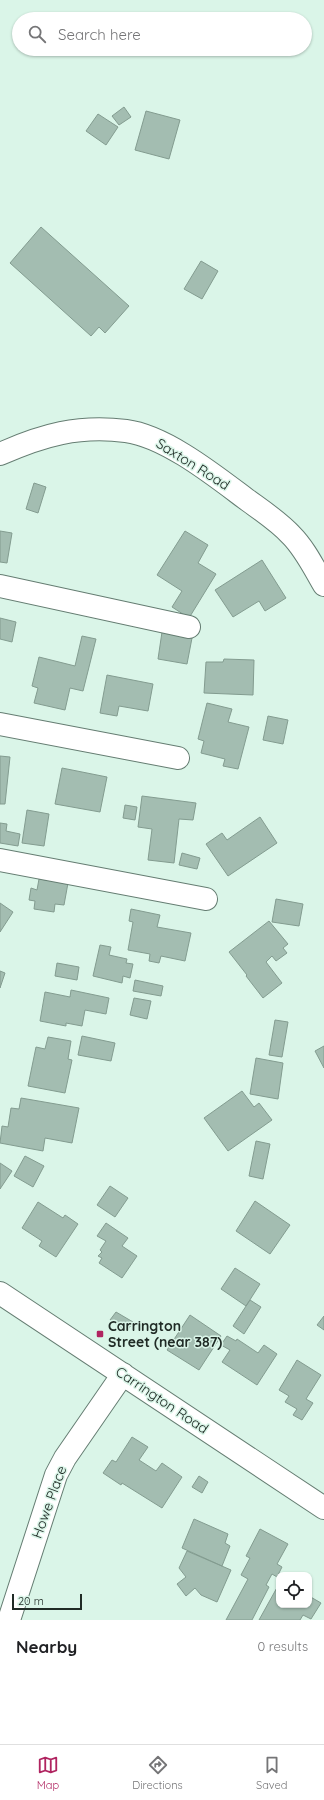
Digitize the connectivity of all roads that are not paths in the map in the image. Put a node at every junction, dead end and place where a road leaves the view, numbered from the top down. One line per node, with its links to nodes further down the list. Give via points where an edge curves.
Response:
1 (0, 454): 2 (street, Saxton Road, via 29,441 65,431 127,431 153,439 223,482 291,535)
2 (324, 585)
3 (0, 586): 4 (street)
4 (189, 627)
5 (0, 724): 6 (street)
6 (178, 758)
7 (0, 860): 8 (street)
8 (206, 899)
9 (0, 1293): 10 (street, Carrington Road)
10 (123, 1374): 11 (street, Carrington Road); 12 (street, Howe Place, via 56,1475)
11 (324, 1508)
12 (9, 1620)

